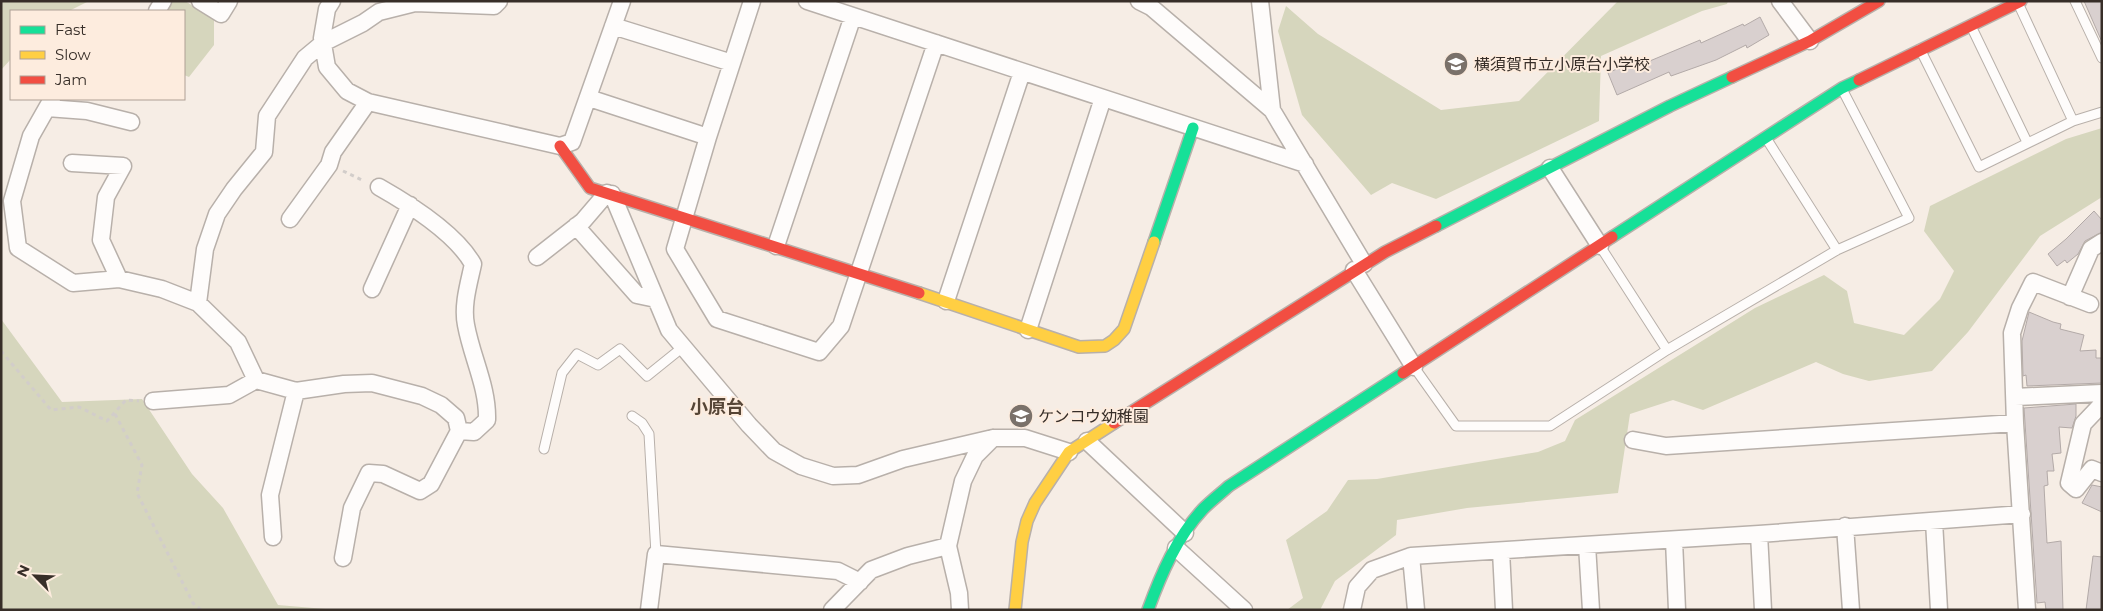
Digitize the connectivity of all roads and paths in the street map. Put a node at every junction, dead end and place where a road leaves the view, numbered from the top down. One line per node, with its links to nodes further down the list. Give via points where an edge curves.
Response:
1 (200, 1): 2 (street, via 221,14)
2 (229, 1)
3 (332, 1): 18 (street, via 327,9)
4 (499, 1): 18 (street, via 494,6 415,3 379,12)
5 (622, 1): 15 (street)
6 (752, 1): 22 (street)
7 (807, 1): 14 (street)
8 (1260, 1): 29 (street)
9 (1780, 1): 17 (street)
10 (1879, 1): 17 (street)
11 (2075, 1): 21 (lane)
12 (2020, 2): 16 (street); 31 (lane)
13 (1147, 3): 29 (street)
14 (853, 16): 19 (street); 49 (street)
15 (613, 26): 22 (street); 25 (street)
16 (1972, 26): 20 (street); 36 (lane)
17 (1810, 41): 41 (street, via 1670,106)
18 (323, 43): 27 (street, via 327,67 347,91); 60 (street, via 306,58 267,116 264,152 217,214 205,249)
19 (936, 44): 23 (street); 54 (street)
20 (1920, 49): 24 (street); 36 (lane, via 1980,167)
21 (2102, 58)
22 (732, 64): 34 (street)
23 (1022, 72): 26 (street); 59 (street)
24 (1842, 88): 35 (street); 51 (lane, via 1909,218)
25 (589, 98): 34 (street); 37 (street, via 572,142)
26 (1103, 98): 33 (street); 62 (street)
27 (368, 102): 37 (street); 40 (street, via 333,152)
28 (50, 104): 32 (street); 55 (street, via 31,136 12,201 18,248 73,283)
29 (1272, 110): 39 (street)
30 (2102, 112): 31 (lane)
31 (2073, 121): 36 (lane)
32 (130, 122)
33 (1193, 128): 39 (street); 62 (street, via 1124,329 1113,342 1099,348 1079,346)
34 (708, 137): 45 (street)
35 (1766, 138): 50 (street); 51 (lane)
36 (2028, 142)
37 (560, 146): 43 (street, via 590,188)
38 (72, 162): 55 (street, via 123,166 106,197 101,240)
39 (1305, 164): 53 (street)
40 (329, 165): 42 (path); 46 (street)
41 (1550, 168): 50 (street); 53 (street)
42 (378, 187): 44 (street)
43 (610, 193): 45 (street); 47 (street); 58 (street)
44 (410, 205): 56 (street); 76 (street, via 466,251 473,264 465,310 466,324 487,402 487,420 474,432)
45 (684, 218): 49 (street); 54 (street, via 675,249 718,319 819,352 841,326)
46 (290, 219)
47 (576, 226): 52 (street); 58 (street, via 637,296)
48 (2102, 242): 57 (street, via 2091,249)
49 (776, 246): 54 (street)
50 (1600, 246): 64 (lane); 66 (street)
51 (1837, 250): 64 (lane)
52 (537, 257)
53 (1359, 267): 66 (street); 78 (street)
54 (859, 273): 59 (street)
55 (118, 279): 60 (street, via 162,289)
56 (372, 289)
57 (2070, 297): 61 (street); 70 (street, via 2033,282 2012,333)
58 (656, 300): 63 (street, via 669,330)
59 (946, 301): 62 (street)
60 (198, 304): 67 (street, via 238,342)
61 (2090, 304)
62 (1028, 330)
63 (683, 347): 77 (street, via 774,451 801,466 833,476 858,475 903,459); 80 (lane, via 647,376 620,349 598,365 577,354 562,373)
64 (1667, 350): 66 (lane, via 1550,426 1456,426)
65 (1, 352): 73 (path, via 51,410 79,407 107,421)
66 (1414, 367): 86 (street, via 1229,486 1204,508)
67 (256, 380): 68 (street); 71 (street, via 229,395)
68 (296, 391): 76 (street, via 372,383 422,396 441,405 456,418); 88 (street, via 270,495)
69 (2102, 393): 70 (street)
70 (2015, 397): 75 (street)
71 (153, 401): 73 (path, via 126,400)
72 (2102, 404): 82 (street, via 2083,424 2069,484 2076,489 2092,469)
73 (115, 414): 98 (path, via 142,465 138,494 194,603)
74 (632, 416): 94 (lane, via 642,422 649,434)
75 (2015, 422): 79 (street, via 1666,446); 83 (street)
76 (459, 432): 96 (street, via 431,484 420,491 383,474 369,473 352,508)
77 (993, 438): 81 (street, via 1025,438); 91 (street, via 975,456 963,481)
78 (1087, 440): 81 (street); 86 (street)
79 (1634, 440)
80 (544, 449)
81 (1069, 452): 102 (street, via 1048,478 1027,521 1018,564)
82 (2102, 473)
83 (2022, 514): 84 (street); 113 (street)
84 (1934, 521): 85 (street); 112 (street)
85 (1845, 526): 87 (street); 111 (street)
86 (1185, 533): 92 (street)
87 (1759, 534): 89 (street); 110 (street)
88 (273, 537)
89 (1674, 540): 90 (street); 109 (street)
90 (1586, 545): 93 (street); 108 (street)
91 (948, 546): 97 (street, via 871,570); 101 (street)
92 (1176, 548): 103 (street); 104 (street)
93 (1501, 550): 95 (street); 107 (street)
94 (656, 554): 97 (street, via 838,571); 99 (street)
95 (1411, 556): 105 (street, via 1372,570 1357,587); 106 (street)
96 (343, 558)
97 (860, 582): 100 (street)
98 (201, 610)
99 (649, 610)
100 (832, 610)
101 (960, 610)
102 (1015, 610)
103 (1148, 610)
104 (1244, 610)
105 (1352, 610)
106 (1416, 610)
107 (1504, 610)
108 (1591, 610)
109 (1677, 610)
110 (1764, 610)
111 (1851, 610)
112 (1939, 610)
113 (2027, 610)

